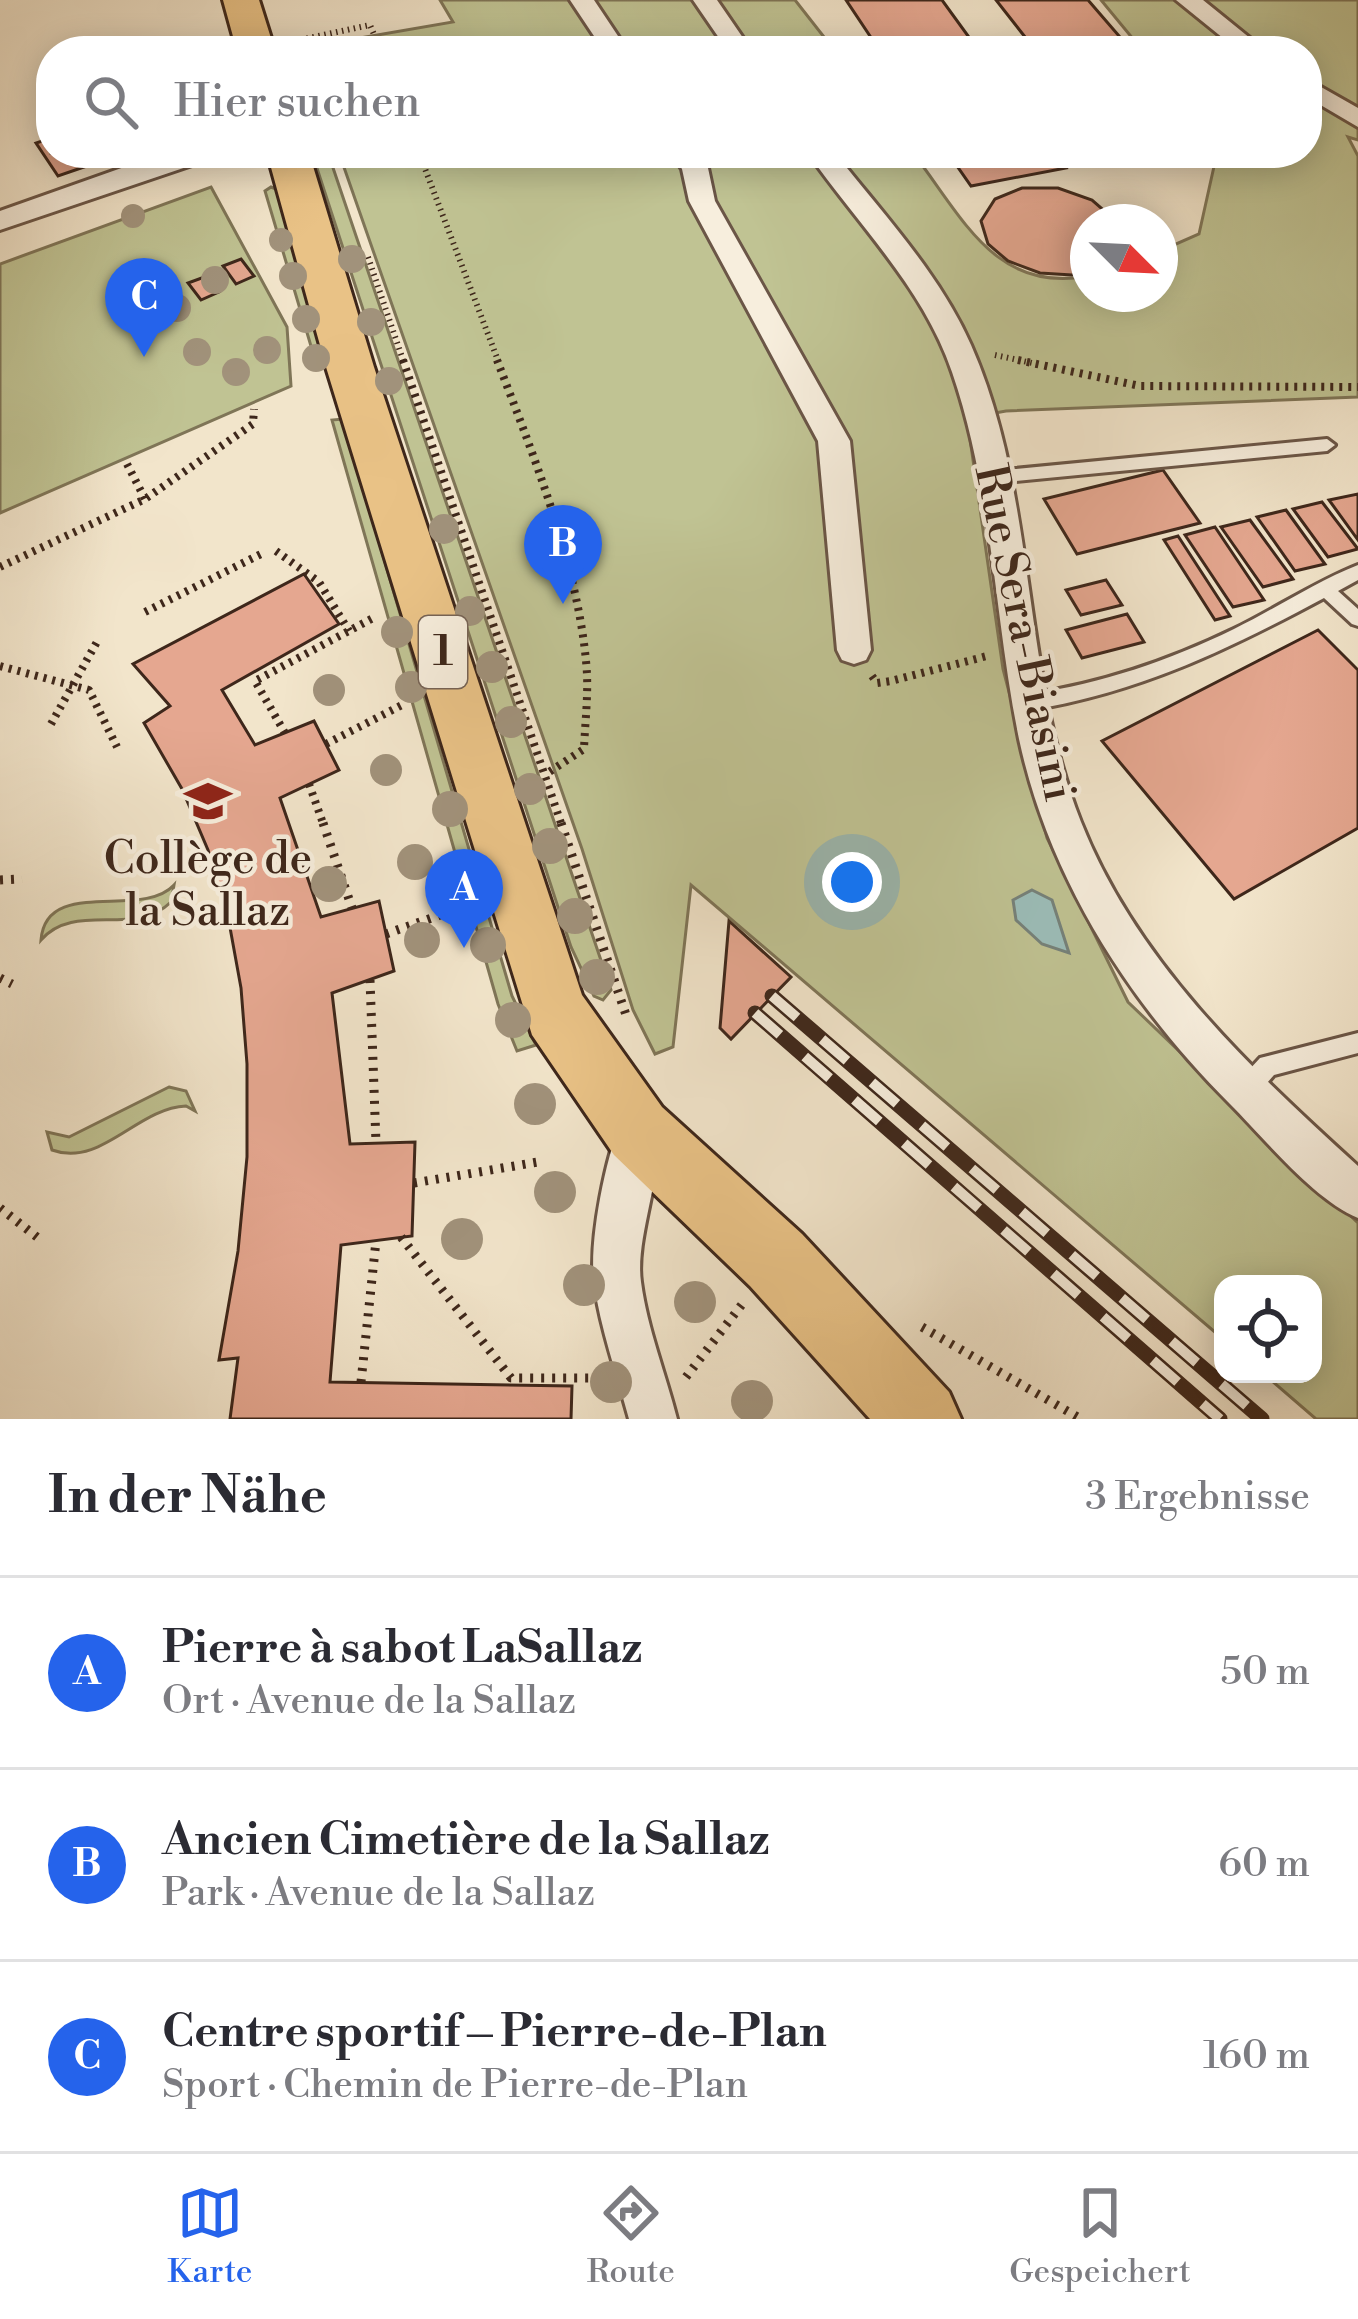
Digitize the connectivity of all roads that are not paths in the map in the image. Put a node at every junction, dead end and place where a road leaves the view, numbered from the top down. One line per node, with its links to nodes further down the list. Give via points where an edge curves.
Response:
1 (241, 0): 5 (main road)
2 (582, 0): 6 (street)
3 (705, 0): 7 (street)
4 (1188, 0): 8 (street)
5 (252, 36)
6 (606, 36)
7 (730, 36)
8 (1235, 36)
9 (1322, 96): 10 (street)
10 (1358, 119)
11 (148, 168): 15 (street)
12 (292, 168): 25 (main road, 1, via 555,1012)
13 (694, 168): 21 (street, via 702,201 834,441)
14 (831, 168): 17 (street, Rue Sera-Biasini, via 935,306 966,368)
15 (0, 221)
16 (1327, 445): 17 (lane)
17 (994, 477): 22 (street, Rue Sera-Biasini)
18 (1358, 572): 19 (lane)
19 (1325, 589): 20 (lane); 22 (lane, via 1162,674)
20 (1358, 620)
21 (854, 650)
22 (1031, 702): 24 (street, Rue Sera-Biasini, via 1074,853 1134,964)
23 (1358, 1042): 24 (lane, via 1268,1066)
24 (1244, 1091): 26 (street, Rue Sera-Biasini)
25 (638, 1131): 27 (street, via 616,1280); 28 (main road, 1, via 776,1260)
26 (1358, 1196)
27 (653, 1419)
28 (922, 1419)

